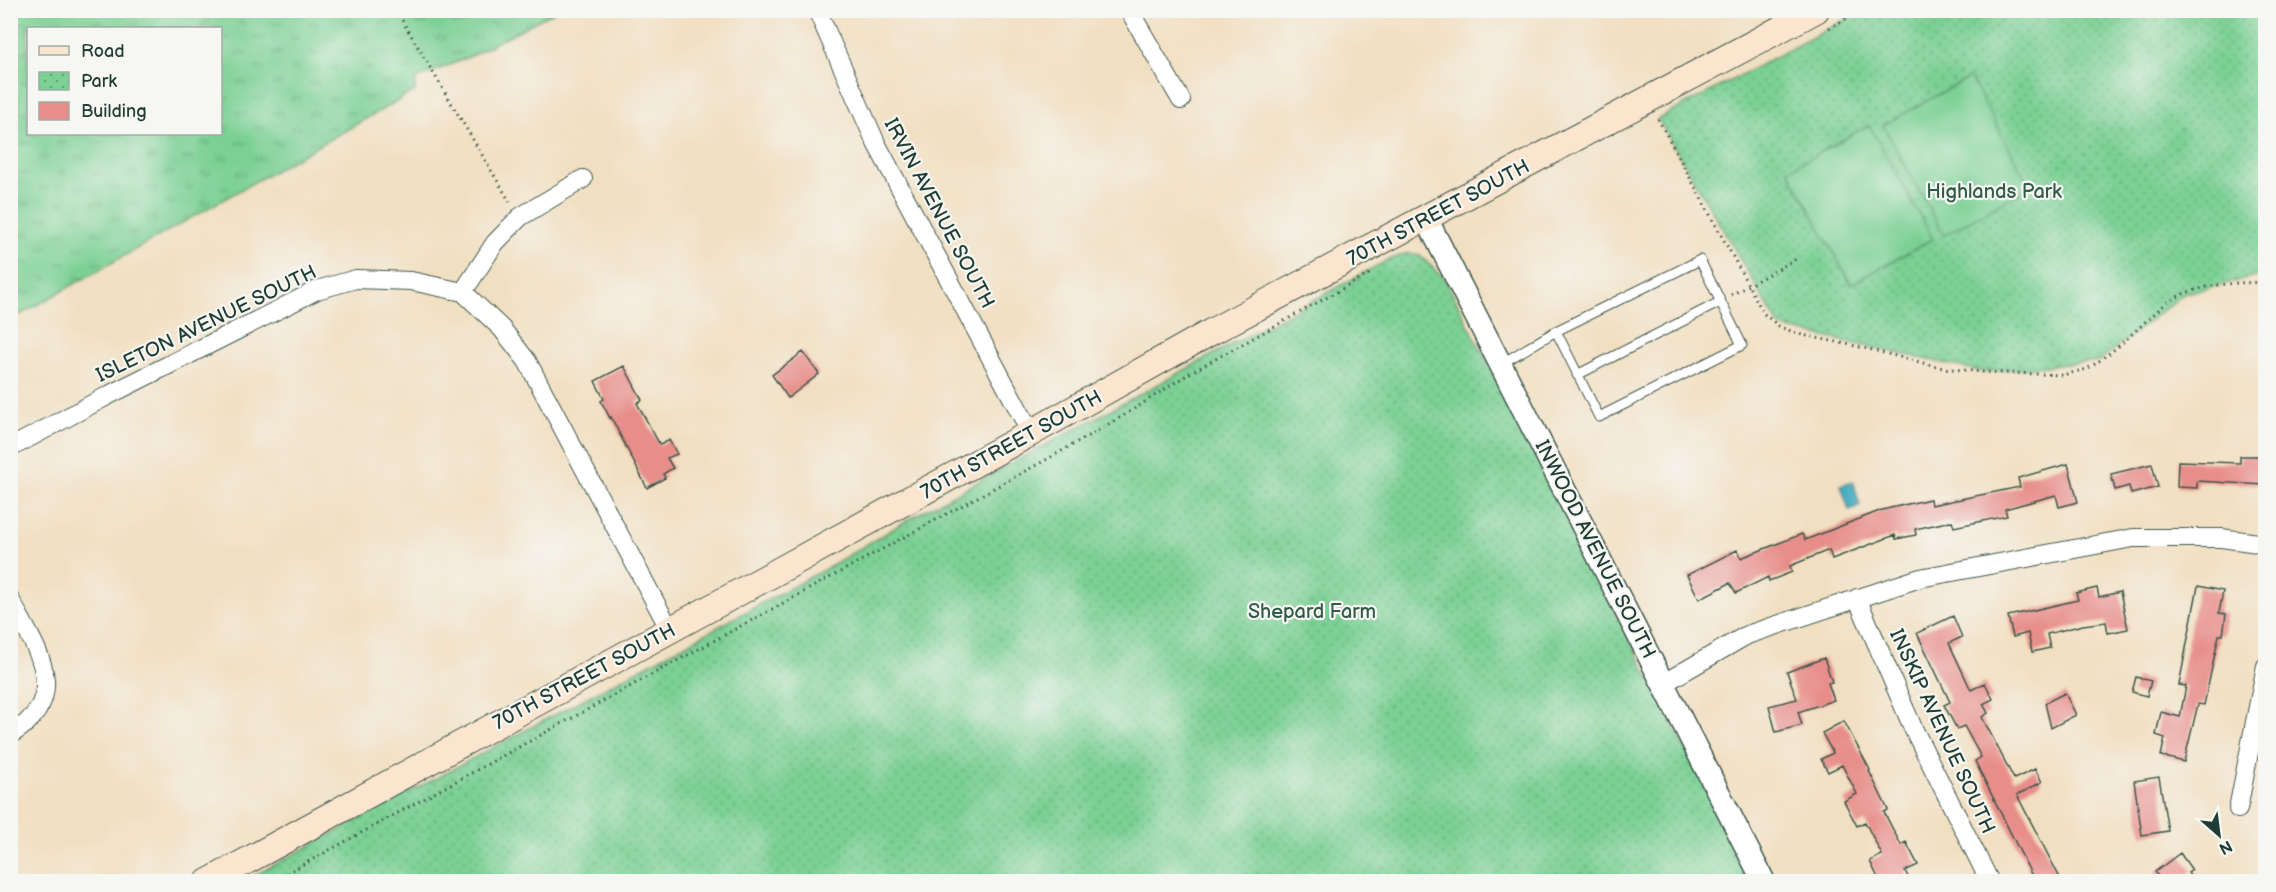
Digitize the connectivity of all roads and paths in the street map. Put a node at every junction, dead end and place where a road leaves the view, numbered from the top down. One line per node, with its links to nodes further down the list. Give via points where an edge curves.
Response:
1 (396, 10): 8 (path)
2 (817, 10): 19 (street, IRVIN AVENUE SOUTH, via 876,144)
3 (1130, 10): 5 (street)
4 (1816, 10): 9 (main road, 70TH STREET SOUTH)
5 (1181, 100)
6 (1658, 119): 13 (path)
7 (583, 179): 8 (street)
8 (519, 217): 14 (street, via 495,243)
9 (1426, 218): 17 (street, INWOOD AVENUE SOUTH); 19 (main road, 70TH STREET SOUTH)
10 (1798, 258): 13 (path)
11 (1374, 272): 30 (path, via 1190,373 1070,447)
12 (2265, 282): 13 (path, via 2210,286 2185,293 2167,302 2099,361 2087,369 2063,375 1943,368 1802,335 1780,327 1764,314)
13 (1748, 285): 15 (path)
14 (463, 292): 20 (street, ISLETON AVENUE SOUTH, via 411,281 356,279 317,290); 24 (street, via 502,329 527,361)
15 (1720, 302): 16 (lane, via 1700,260); 18 (lane); 18 (lane, via 1742,345 1599,417)
16 (1556, 331): 17 (lane); 18 (lane)
17 (1501, 364): 26 (street, INWOOD AVENUE SOUTH)
18 (1578, 375)
19 (1031, 433): 24 (main road, 70TH STREET SOUTH)
20 (10, 448)
21 (2265, 544): 22 (street, via 2221,538 2133,538 1920,578)
22 (1857, 598): 26 (street, via 1747,634); 32 (street, INSKIP AVENUE SOUTH, via 1913,728)
23 (10, 599): 27 (street, via 33,644 46,682 38,710 26,726)
24 (670, 630): 29 (main road, 70TH STREET SOUTH)
25 (2265, 666): 28 (street)
26 (1664, 683): 31 (street, INWOOD AVENUE SOUTH)
27 (10, 735)
28 (2238, 809)
29 (208, 882)
30 (271, 882)
31 (1764, 882)
32 (1990, 882)

